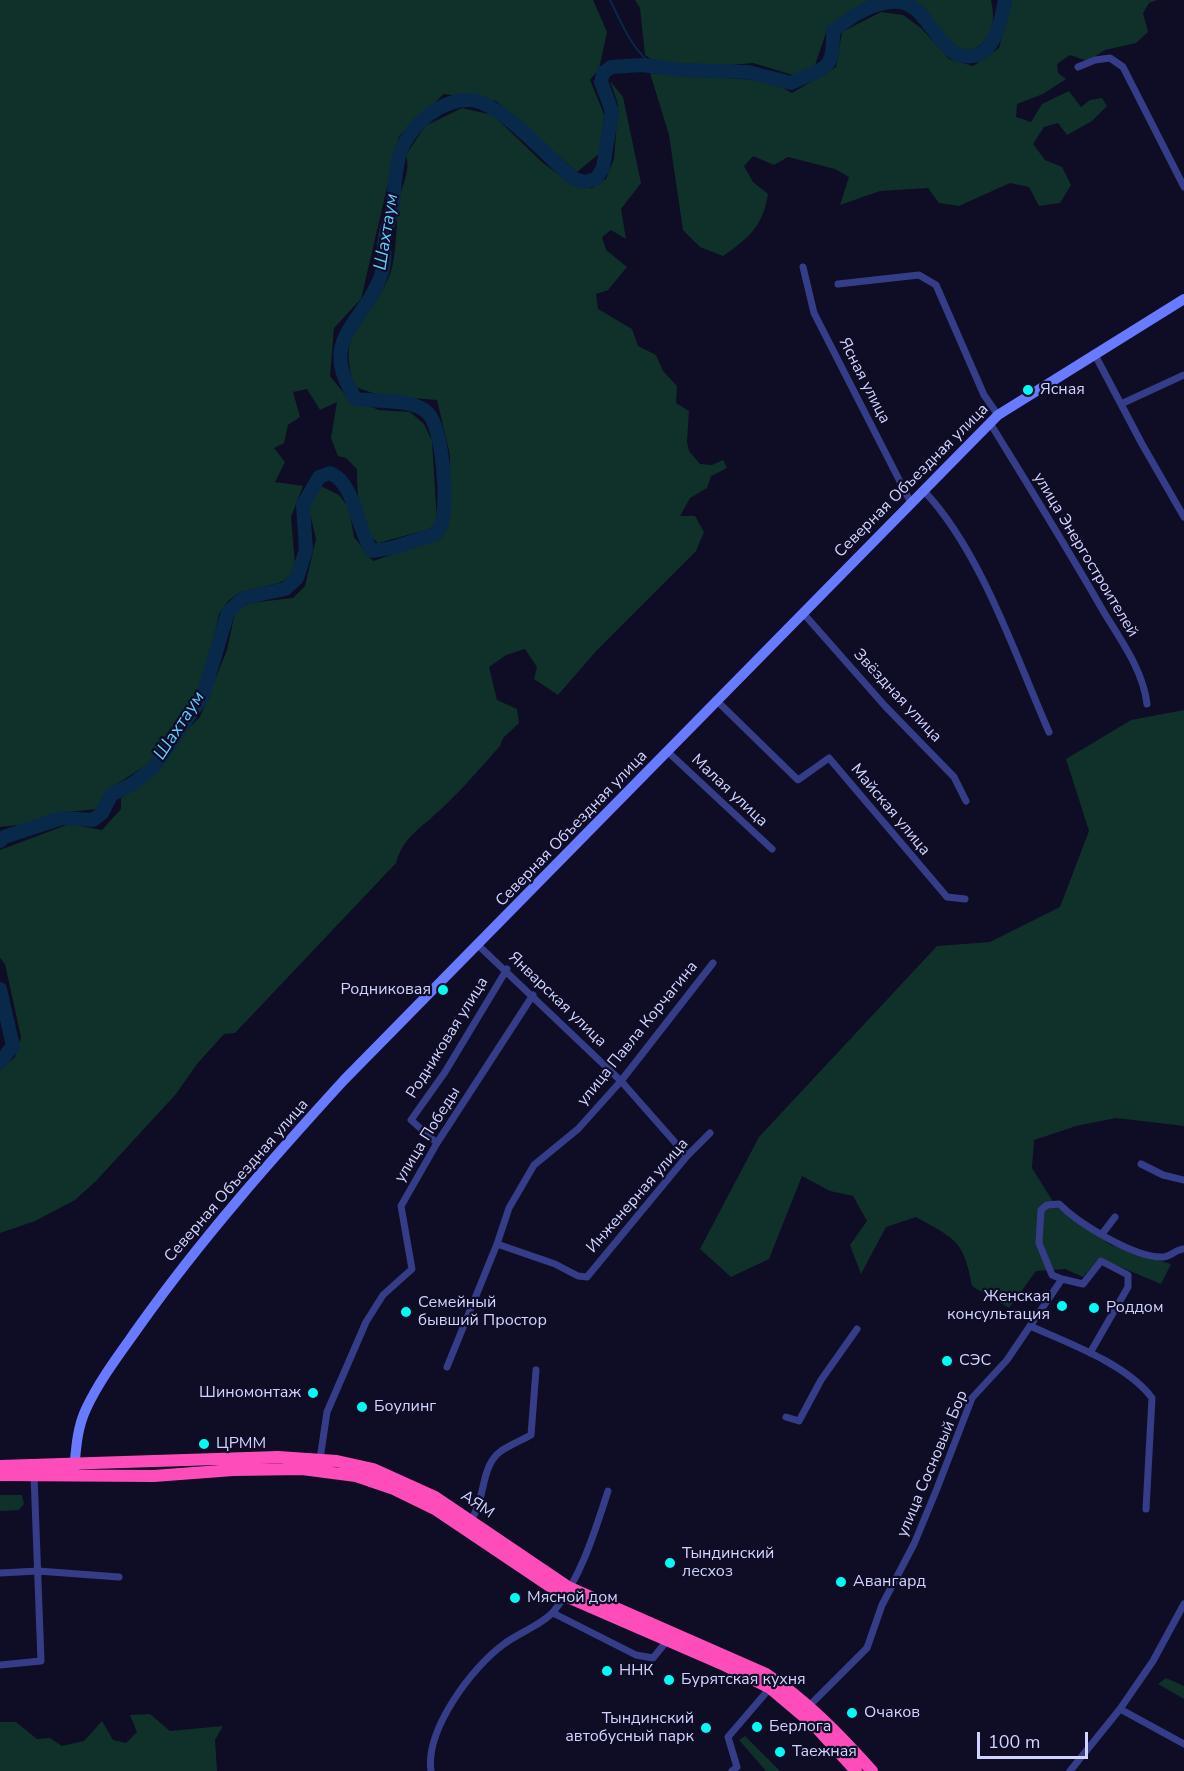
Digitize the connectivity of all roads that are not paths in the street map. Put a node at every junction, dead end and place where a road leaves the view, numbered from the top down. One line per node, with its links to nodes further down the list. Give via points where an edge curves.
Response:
1 (1078, 67): 2 (street, via 1110,58 1123,67)
2 (1184, 187)
3 (803, 267): 12 (street, Ясная улица, via 814,313)
4 (838, 284): 9 (street, via 919,275 936,285 984,394)
5 (1184, 298): 6 (street, Северная Объездная улица)
6 (1094, 353): 8 (street); 9 (street, Северная Объездная улица)
7 (1184, 375): 8 (street)
8 (1121, 404): 13 (street)
9 (998, 415): 10 (street, Северная Объездная улица)
10 (990, 423): 11 (street, Северная Объездная улица); 16 (street, улица Энергостроителей, via 1131,659 1145,687)
11 (924, 491): 12 (street, Северная Объездная улица); 17 (street, via 942,510 980,576)
12 (911, 503): 14 (street, Северная Объездная улица)
13 (1184, 517)
14 (803, 613): 15 (street, Северная Объездная улица); 19 (street, Звёздная улица, via 954,777)
15 (717, 701): 18 (street, Северная Объездная улица); 21 (street, Майская улица, via 798,780 830,758 947,897)
16 (1147, 704)
17 (1049, 732)
18 (668, 752): 20 (street, Малая улица); 22 (street, Северная Объездная улица)
19 (966, 801)
20 (772, 849)
21 (965, 899)
22 (479, 945): 24 (street, Январская улица); 44 (street, Северная Объездная улица, via 344,1080 258,1174 193,1254 96,1390 79,1427)
23 (713, 963): 26 (street, улица Павла Корчагина)
24 (507, 969): 25 (street, Январская улица); 28 (street, Родниковая улица, via 411,1120)
25 (533, 995): 26 (street, Январская улица); 28 (street, улица Победы)
26 (621, 1081): 29 (street, Январская улица); 34 (street, улица Павла Корчагина, via 578,1129 534,1165 509,1208)
27 (710, 1133): 29 (street, Инженерная улица)
28 (437, 1143): 43 (street, улица Победы, via 401,1206 411,1269 382,1295 366,1322 327,1412)
29 (687, 1156): 34 (street, Инженерная улица, via 587,1277)
30 (1141, 1164): 31 (street)
31 (1184, 1180)
32 (1115, 1217): 33 (street)
33 (1102, 1234): 35 (street, via 1121,1246 1164,1258); 36 (street, via 1059,1204 1041,1210 1039,1244 1052,1275)
34 (497, 1244): 40 (street, улица Павла Корчагина)
35 (1184, 1250)
36 (1062, 1279): 37 (street, улица Сосновый Бор); 39 (street, via 1083,1284 1101,1261 1128,1275 1128,1287)
37 (1030, 1326): 39 (street); 61 (street, улица Сосновый Бор, via 1007,1360 972,1398 914,1544 882,1605 867,1648)
38 (857, 1329): 42 (street, via 821,1380 799,1421)
39 (1090, 1353): 50 (street, via 1143,1386 1152,1398)
40 (447, 1367)
41 (536, 1370): 51 (street, via 531,1436 500,1452 487,1468 480,1507)
42 (786, 1417)
43 (320, 1459): 44 (highway, АЯМ); 51 (highway, АЯМ, via 401,1479)
44 (74, 1462): 45 (highway, АЯМ); 48 (street, Северная Объездная улица)
45 (0, 1466)
46 (0, 1475): 47 (highway, АЯМ)
47 (34, 1475): 48 (highway, АЯМ); 52 (street)
48 (73, 1476): 55 (highway, АЯМ, via 154,1476 276,1468 356,1476 435,1509)
49 (609, 1491): 55 (street, via 588,1552)
50 (1146, 1509)
51 (471, 1520): 55 (highway, АЯМ)
52 (38, 1571): 53 (street); 54 (street); 59 (street, via 41,1661)
53 (0, 1573)
54 (119, 1577)
55 (566, 1591): 57 (street); 58 (highway, АЯМ); 61 (highway, АЯМ, via 748,1664)
56 (1184, 1604): 62 (street, via 1153,1661)
57 (553, 1613): 58 (street, via 636,1655 653,1658); 64 (street, via 501,1645 472,1676 436,1733)
58 (666, 1642): 60 (highway, АЯМ)
59 (0, 1665)
60 (770, 1688): 65 (street, via 728,1737 737,1767); 66 (highway, АЯМ, via 815,1726)
61 (809, 1706): 67 (highway, АЯМ)
62 (1120, 1708): 63 (street); 68 (street)
63 (1184, 1744)
64 (431, 1771)
65 (732, 1771)
66 (856, 1771)
67 (872, 1771)
68 (1070, 1771)

